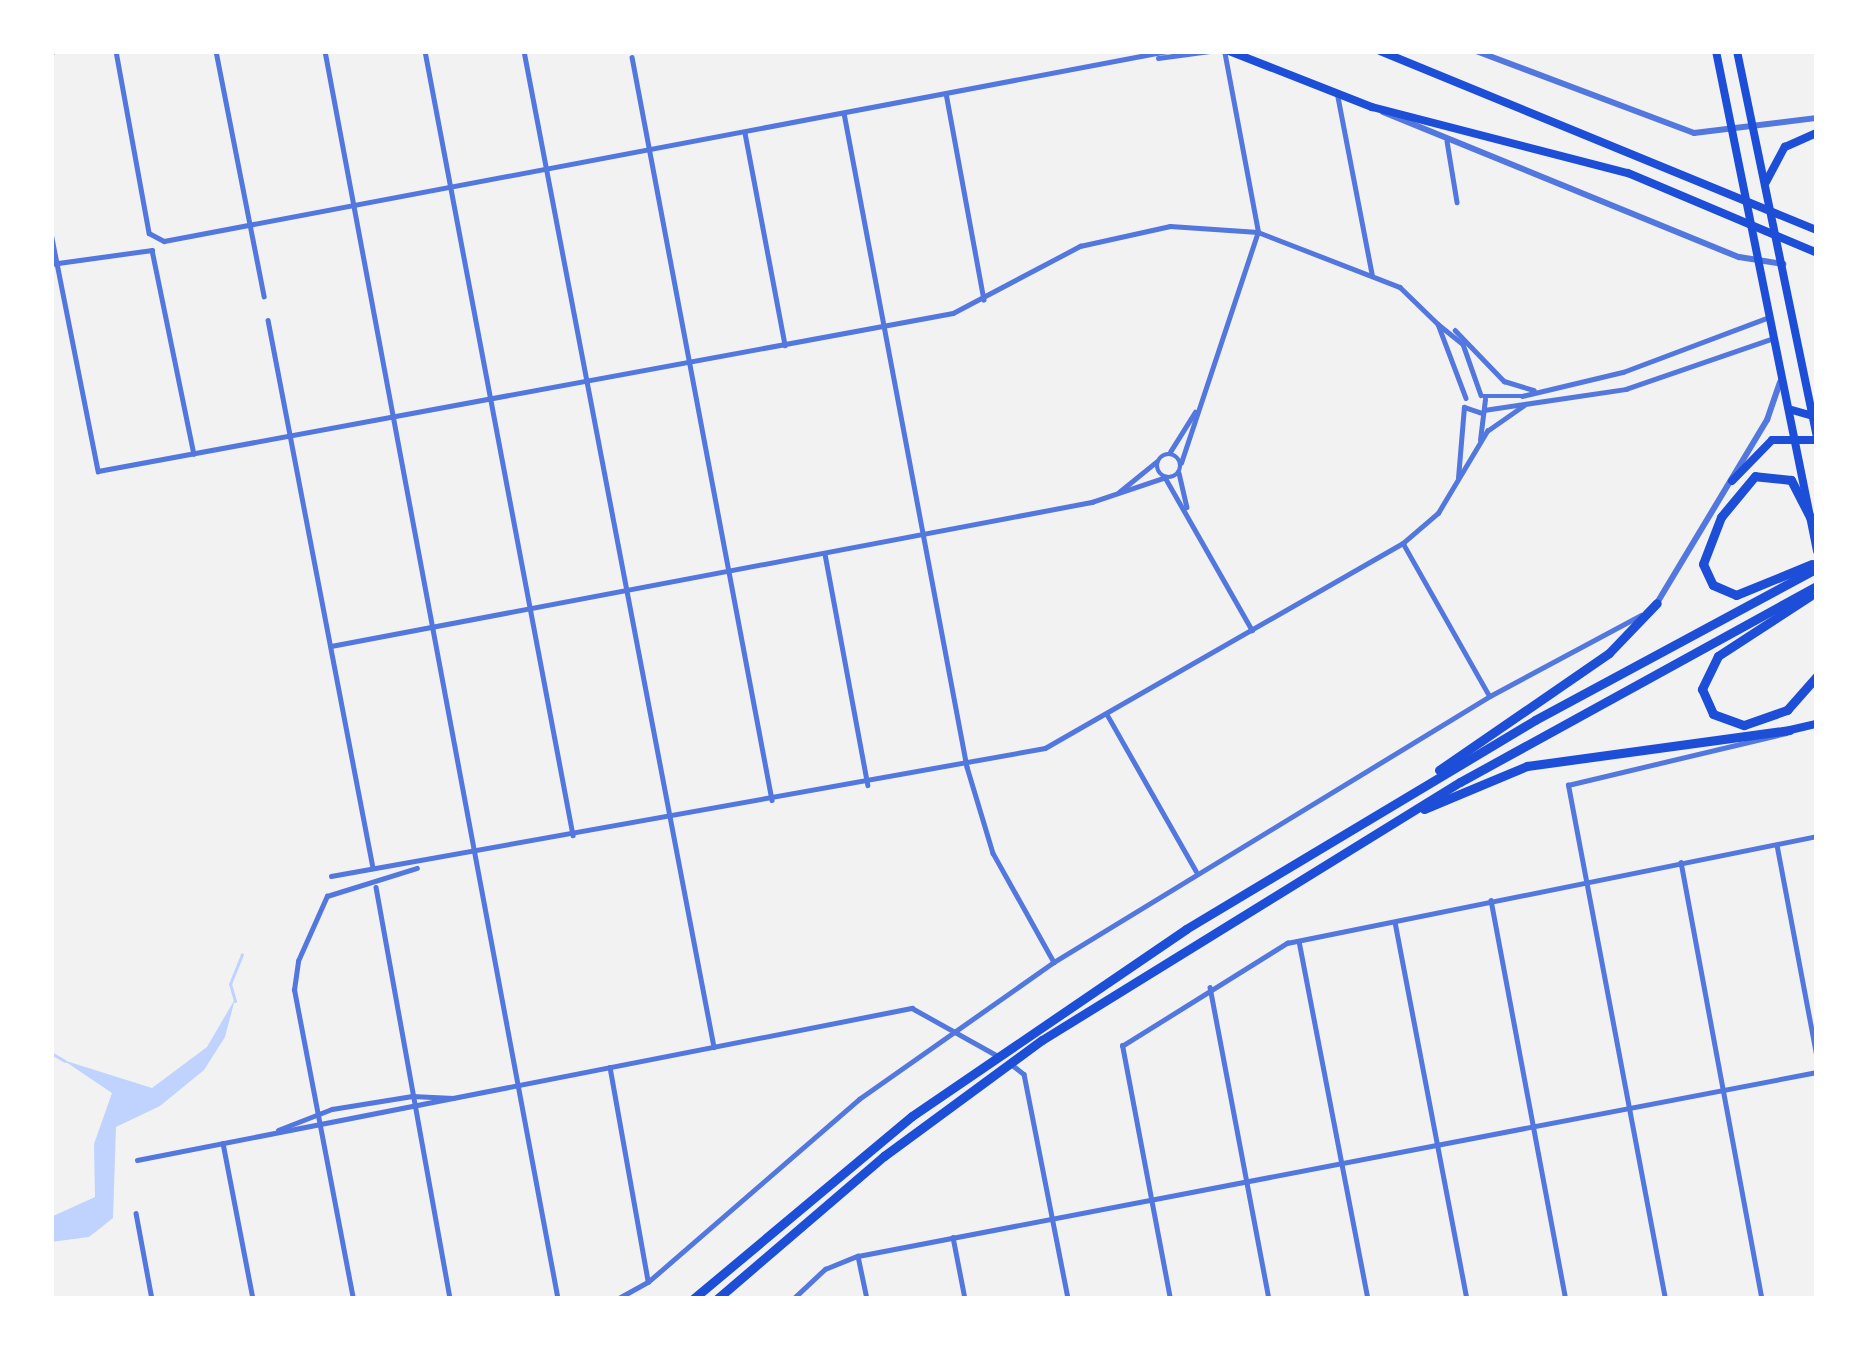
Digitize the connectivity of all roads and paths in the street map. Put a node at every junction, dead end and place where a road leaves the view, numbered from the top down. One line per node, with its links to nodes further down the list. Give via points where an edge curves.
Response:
1 (116, 51): 31 (street, via 155,238)
2 (216, 51): 31 (street)
3 (325, 51): 30 (street)
4 (425, 51): 28 (street)
5 (524, 51): 26 (street)
6 (1168, 51): 14 (street)
7 (1210, 51): 14 (street)
8 (1226, 51): 16 (main road); 33 (street)
9 (1380, 51): 32 (main road)
10 (1476, 51): 21 (street, via 1664,126)
11 (1716, 51): 21 (main road)
12 (1737, 51): 20 (main road)
13 (632, 57): 25 (street)
14 (1153, 58): 15 (street)
15 (946, 93): 18 (street); 41 (street)
16 (1337, 94): 17 (main road); 39 (street)
17 (1372, 107): 24 (street); 35 (main road, via 1607,166)
18 (844, 113): 22 (street); 45 (street)
19 (1817, 118): 20 (street)
20 (1754, 129): 21 (street); 27 (main road)
21 (1733, 132): 36 (main road)
22 (745, 133): 25 (street); 48 (street)
23 (1817, 133): 27 (main road, via 1785,147)
24 (1447, 141): 29 (street); 36 (street)
25 (649, 151): 26 (street); 49 (street)
26 (547, 171): 28 (street); 51 (street)
27 (1767, 186): 38 (main road)
28 (450, 189): 30 (street); 54 (street)
29 (1457, 202)
30 (352, 207): 31 (street); 61 (street)
31 (252, 226): 40 (street)
32 (1817, 227)
33 (1258, 232): 39 (street); 41 (street, via 1194,225 1132,231 1054,257); 58 (street)
34 (51, 233): 37 (street)
35 (1817, 253)
36 (1760, 261): 38 (street); 42 (main road)
37 (54, 263): 66 (street, via 152,250); 66 (street, via 98,471)
38 (1783, 264): 60 (main road)
39 (1372, 274): 44 (street, via 1416,298)
40 (264, 296)
41 (985, 302): 45 (street)
42 (1772, 315): 47 (main road); 52 (street, via 1624,372)
43 (268, 320): 62 (street)
44 (1438, 324): 46 (street); 55 (street)
45 (884, 326): 48 (street); 77 (street)
46 (1455, 331): 52 (street, via 1504,381); 53 (street)
47 (1777, 338): 50 (main road); 56 (street, via 1626,388)
48 (785, 345): 49 (street)
49 (689, 364): 51 (street); 82 (street)
50 (1783, 367): 57 (main road); 73 (street, via 1777,401)
51 (587, 383): 54 (street); 84 (street)
52 (1534, 390): 53 (street)
53 (1482, 395): 55 (street); 59 (street)
54 (490, 400): 61 (street); 86 (street)
55 (1465, 402): 59 (street); 72 (street)
56 (1523, 406): 59 (street); 65 (street)
57 (1792, 410): 60 (main road); 63 (main road)
58 (1195, 412): 67 (street); 69 (street)
59 (1483, 412): 65 (street)
60 (1815, 417): 64 (main road)
61 (391, 418): 62 (street); 87 (street)
62 (290, 436): 66 (street); 89 (street)
63 (1796, 436): 64 (main road); 73 (main road, via 1763,446); 76 (main road)
64 (1817, 438)
65 (1480, 442): 72 (street)
66 (194, 454)
67 (1169, 454): 68 (street); 69 (street)
68 (1157, 462): 71 (street); 74 (street)
69 (1181, 464): 70 (street)
70 (1179, 473): 71 (street); 75 (street)
71 (1164, 478): 74 (street); 75 (street)
72 (1458, 478): 78 (street, via 1438,513)
73 (1732, 481): 85 (street)
74 (1114, 496): 77 (street)
75 (1188, 513): 88 (street)
76 (1812, 523): 79 (main road); 81 (highway, via 1790,480 1755,476 1721,517 1704,568 1717,589 1736,595)
77 (922, 533): 80 (street); 95 (street)
78 (1403, 543): 88 (street); 91 (street)
79 (1817, 551)
80 (824, 553): 82 (street); 96 (street)
81 (1817, 565): 97 (highway)
82 (730, 572): 84 (street); 98 (street)
83 (1817, 589): 90 (highway, via 1718,656 1702,689 1717,717 1751,724 1787,710); 100 (highway)
84 (627, 593): 86 (street); 99 (street)
85 (1657, 603): 91 (street); 97 (highway, via 1609,653)
86 (530, 610): 87 (street); 102 (street)
87 (430, 627): 89 (street); 104 (street)
88 (1252, 630): 92 (street)
89 (331, 646): 107 (street)
90 (1817, 676)
91 (1490, 696): 108 (street)
92 (1108, 716): 95 (street, via 1045,748); 108 (street)
93 (1817, 724): 94 (main road)
94 (1790, 730): 100 (highway, via 1527,766); 110 (street, via 1570,781)
95 (967, 767): 96 (street); 115 (street, via 993,853)
96 (868, 785): 98 (street)
97 (1411, 792): 150 (highway, via 1029,1033 848,1164)
98 (772, 802): 99 (street)
99 (670, 820): 102 (street); 118 (street)
100 (1386, 826): 151 (highway, via 1042,1040 870,1167)
101 (1817, 836): 103 (street)
102 (574, 838): 104 (street)
103 (1777, 844): 105 (street); 119 (street)
104 (476, 855): 106 (street); 122 (street)
105 (1681, 862): 110 (street); 123 (street)
106 (426, 864): 107 (street); 111 (street)
107 (373, 869): 109 (street)
108 (1196, 872): 115 (street)
109 (331, 876)
110 (1585, 880): 112 (street); 126 (street)
111 (376, 887): 124 (street); 128 (street, via 327,896 298,961 295,990)
112 (1491, 900): 113 (street); 129 (street)
113 (1395, 922): 114 (street); 133 (street)
114 (1299, 941): 116 (street); 135 (street)
115 (1054, 962): 117 (street)
116 (1210, 987): 136 (street); 137 (street, via 1122,1046)
117 (954, 1032): 118 (street, via 913,1008); 139 (street, via 1023,1071); 142 (street, via 859,1099)
118 (713, 1047): 120 (street)
119 (1817, 1057)
120 (610, 1067): 122 (street); 142 (street)
121 (1817, 1072): 123 (street)
122 (517, 1087): 125 (street); 148 (street)
123 (1724, 1090): 126 (street); 162 (street)
124 (412, 1096): 125 (street); 127 (street); 128 (street)
125 (458, 1100): 127 (street)
126 (1628, 1108): 129 (street); 161 (street)
127 (416, 1110): 130 (street); 147 (street)
128 (317, 1114): 130 (street); 131 (street)
129 (1533, 1126): 133 (street); 160 (street)
130 (320, 1127): 131 (street); 146 (street)
131 (276, 1131): 132 (street)
132 (223, 1143): 134 (street); 145 (street)
133 (1438, 1144): 135 (street); 159 (street)
134 (137, 1160)
135 (1342, 1162): 136 (street); 158 (street)
136 (1246, 1180): 137 (street); 157 (street)
137 (1151, 1198): 139 (street); 156 (street)
138 (136, 1213): 144 (street)
139 (1053, 1218): 140 (street); 155 (street)
140 (953, 1237): 141 (street); 154 (street)
141 (858, 1256): 152 (street, via 825,1269); 153 (street)
142 (648, 1282): 143 (street)
143 (627, 1297): 149 (street)
144 (152, 1299)
145 (253, 1299)
146 (352, 1299)
147 (450, 1299)
148 (558, 1299)
149 (617, 1299)
150 (693, 1299)
151 (717, 1299)
152 (793, 1299)
153 (867, 1299)
154 (965, 1299)
155 (1068, 1299)
156 (1170, 1299)
157 (1269, 1299)
158 (1368, 1299)
159 (1467, 1299)
160 (1566, 1299)
161 (1665, 1299)
162 (1762, 1299)

